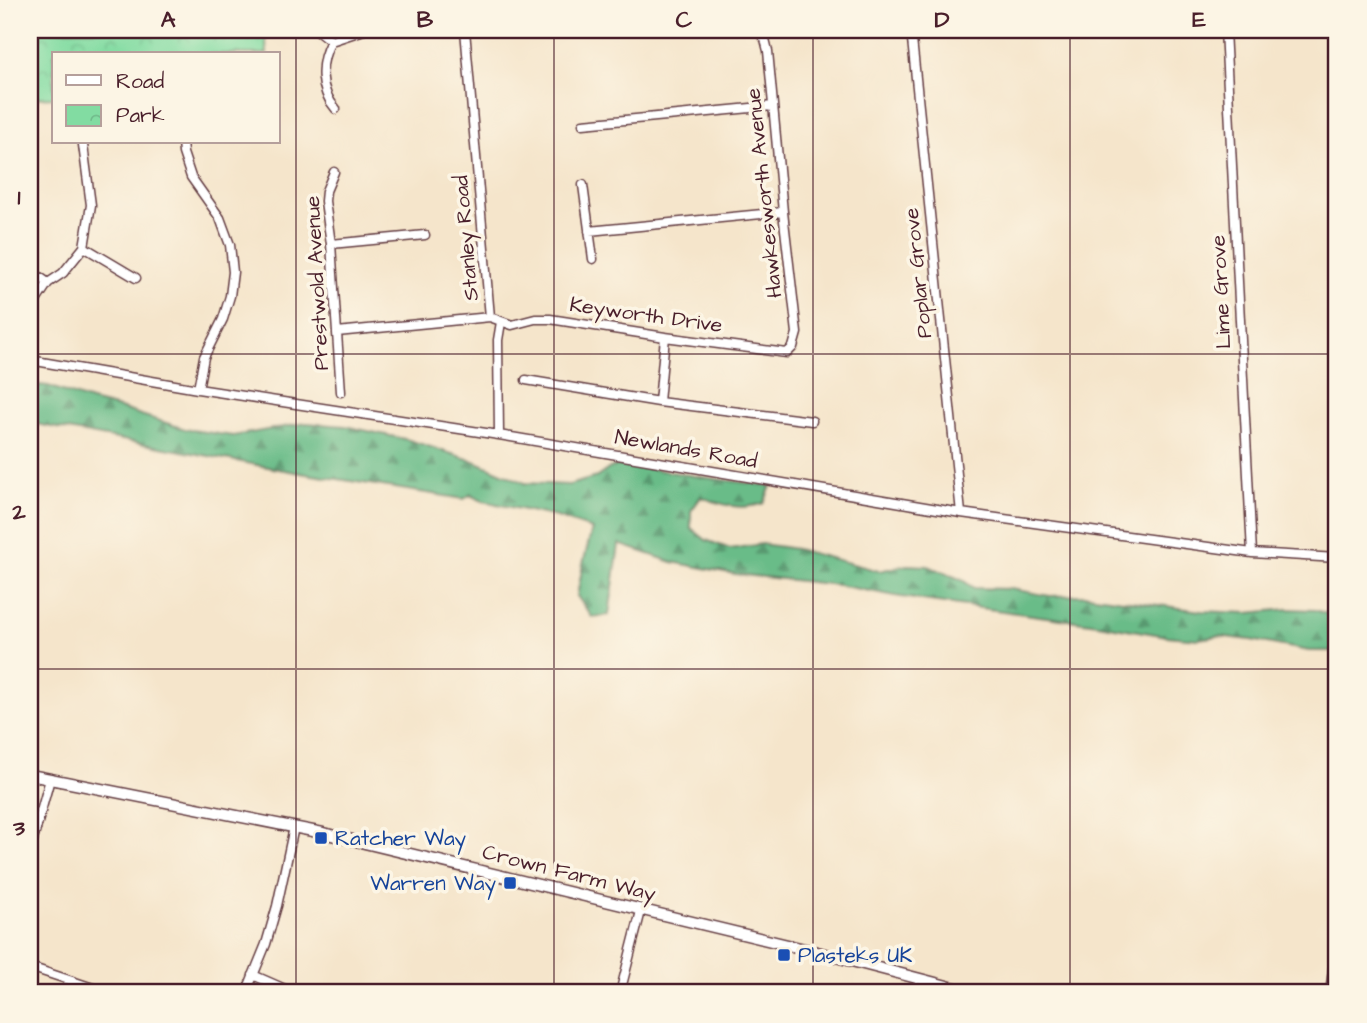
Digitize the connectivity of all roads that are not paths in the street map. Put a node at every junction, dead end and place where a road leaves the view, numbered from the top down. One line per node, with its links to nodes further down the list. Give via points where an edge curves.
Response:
1 (317, 30): 7 (street)
2 (364, 30): 7 (street)
3 (465, 30): 25 (street, Stanley Road)
4 (757, 30): 8 (street, Hawkesworth Avenue, via 768,51)
5 (911, 30): 37 (street, Poplar Grove)
6 (1225, 30): 38 (street, Lime Grove)
7 (331, 41): 9 (street, via 325,52 324,86)
8 (772, 106): 10 (street); 15 (street, Hawkesworth Avenue)
9 (336, 109)
10 (583, 124)
11 (182, 144): 32 (street, via 191,177 220,218 233,272 230,296 204,357)
12 (83, 145): 19 (street, via 91,205)
13 (334, 173): 18 (street, Prestwold Avenue, via 325,201)
14 (583, 185): 16 (street)
15 (782, 212): 16 (street); 29 (street, Hawkesworth Avenue, via 797,333)
16 (589, 231): 20 (street)
17 (425, 235): 18 (street)
18 (331, 244): 27 (street, Prestwold Avenue)
19 (84, 247): 22 (street); 23 (street, via 63,274)
20 (593, 259)
21 (30, 270): 23 (street)
22 (136, 278)
23 (48, 284): 24 (street)
24 (30, 314)
25 (490, 317): 26 (street, Stanley Road); 27 (street)
26 (501, 322): 28 (street, Keyworth Drive, via 513,325 550,319); 36 (street, Stanley Road)
27 (337, 332): 33 (street, Prestwold Avenue)
28 (665, 337): 29 (street, Keyworth Drive); 34 (street)
29 (787, 353)
30 (30, 360): 32 (street, Newlands Road)
31 (526, 380): 34 (street)
32 (198, 389): 36 (street, Newlands Road)
33 (341, 392)
34 (659, 402): 35 (street)
35 (812, 421)
36 (499, 435): 37 (street, Newlands Road)
37 (961, 513): 38 (street, Newlands Road)
38 (1252, 553): 39 (street, Newlands Road)
39 (1337, 558)
40 (30, 775): 41 (street, Crown Farm Way)
41 (50, 779): 42 (street, Crown Farm Way); 43 (street)
42 (294, 827): 44 (street, Crown Farm Way); 47 (street, via 277,906)
43 (30, 851)
44 (641, 911): 51 (street); 52 (street, Crown Farm Way)
45 (1337, 940): 53 (street)
46 (30, 967): 48 (street)
47 (253, 975): 49 (street); 50 (street)
48 (108, 993)
49 (246, 993)
50 (294, 993)
51 (620, 993)
52 (974, 993)
53 (1330, 993)

